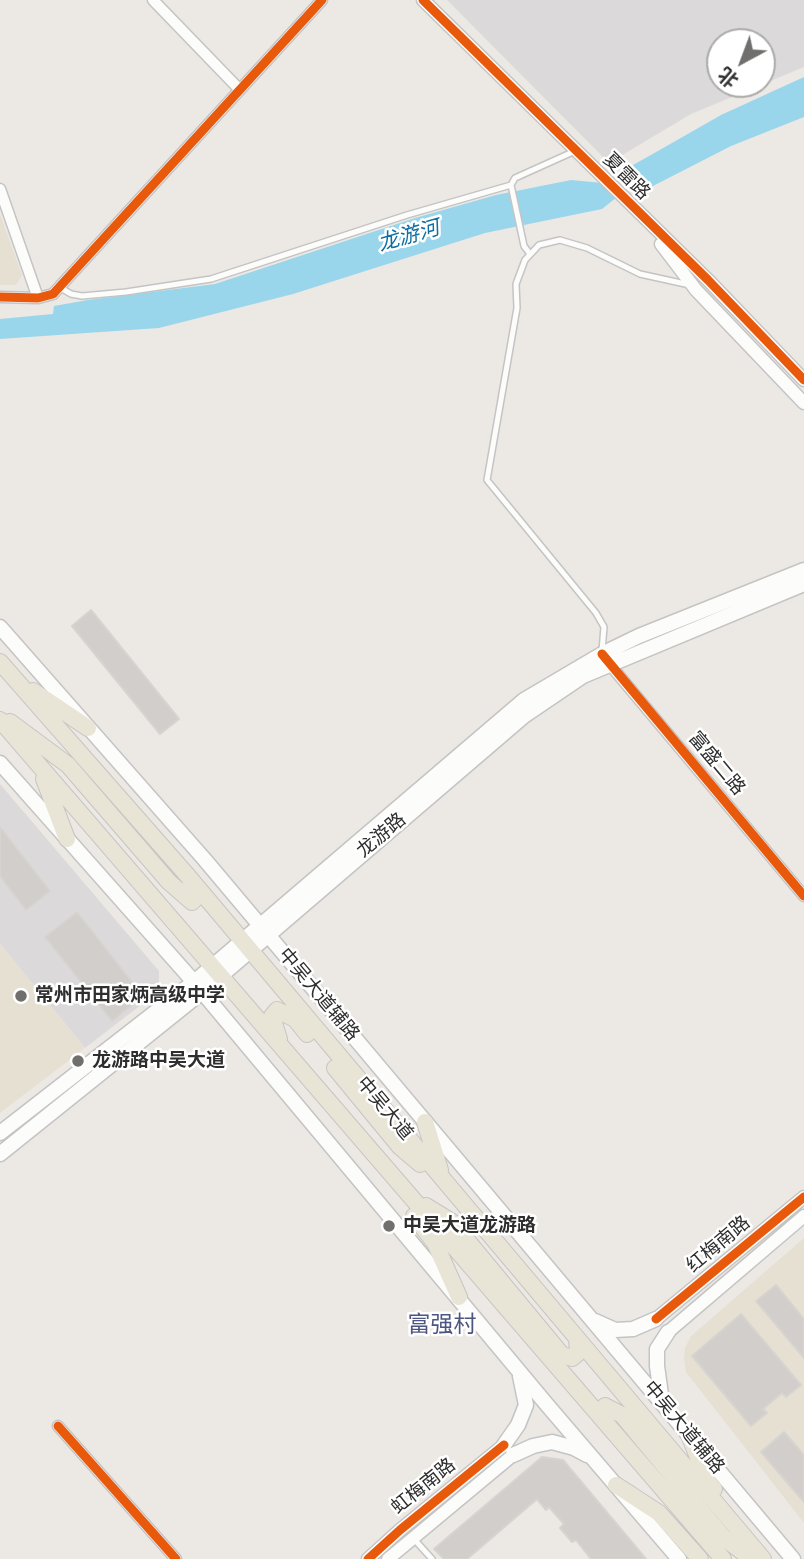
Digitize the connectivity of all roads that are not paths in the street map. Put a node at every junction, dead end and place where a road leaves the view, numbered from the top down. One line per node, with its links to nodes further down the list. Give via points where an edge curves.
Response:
1 (153, 0): 4 (street)
2 (322, 0): 4 (street)
3 (423, 0): 5 (street, 夏雷路)
4 (240, 90): 11 (street)
5 (575, 151): 6 (lane); 8 (street, 夏雷路)
6 (511, 184): 9 (lane, via 524,246); 11 (lane, via 211,279 82,296)
7 (0, 189): 13 (street)
8 (635, 211): 10 (street, 夏雷路); 14 (street, 夏雷路)
9 (530, 254): 10 (lane, via 539,245 560,240 640,274); 19 (lane, via 516,284 517,308 487,480 596,612 604,627)
10 (692, 285): 15 (street, 夏雷路)
11 (59, 288): 13 (street)
12 (0, 297): 13 (street)
13 (38, 298)
14 (804, 380)
15 (804, 402)
16 (804, 569): 19 (main road, 龙游路, via 665,625)
17 (804, 584): 19 (main road, 龙游路)
18 (0, 627): 25 (main road, 中吴大道辅路)
19 (606, 659): 30 (street, 富盛二路); 31 (main road, 龙游路, via 524,716)
20 (0, 662): 22 (main road, 中吴大道)
21 (0, 668): 22 (main road)
22 (14, 678): 25 (main road); 29 (main road, 中吴大道)
23 (0, 715): 29 (main road, via 68,765 169,882 192,902 197,897)
24 (0, 720): 27 (main road, 中吴大道)
25 (88, 728): 31 (main road, 中吴大道辅路)
26 (0, 763): 28 (main road)
27 (40, 766): 28 (main road); 33 (main road, 中吴大道)
28 (67, 839): 34 (main road)
29 (187, 875): 32 (main road, 中吴大道)
30 (804, 897)
31 (263, 929): 32 (main road, 龙游路); 36 (main road, 中吴大道辅路)
32 (245, 945): 33 (main road, 龙游路); 40 (main road, 中吴大道)
33 (216, 971): 34 (main road, 龙游路); 35 (main road, 中吴大道)
34 (198, 987): 37 (main road, 龙游路); 38 (main road, 龙游路); 45 (main road)
35 (281, 1046): 39 (main road, 中吴大道); 41 (main road, via 272,1016 277,1010 295,1019 400,1147)
36 (425, 1122): 40 (main road); 46 (main road, 中吴大道辅路)
37 (0, 1133)
38 (0, 1154)
39 (389, 1171): 43 (main road, 中吴大道); 45 (main road, via 435,1243)
40 (443, 1180): 41 (main road, 中吴大道)
41 (458, 1197): 49 (main road, 中吴大道)
42 (804, 1197): 47 (street, 红梅南路)
43 (412, 1198): 49 (main road, via 452,1222 562,1355 572,1358 578,1353); 52 (main road, 中吴大道)
44 (804, 1216): 48 (street)
45 (458, 1297): 50 (main road)
46 (592, 1320): 47 (main road, via 615,1330); 51 (main road, 中吴大道辅路)
47 (656, 1320)
48 (668, 1332): 51 (main road, via 657,1349)
49 (577, 1338): 59 (main road, 中吴大道)
50 (519, 1371): 55 (main road, via 526,1405); 56 (main road)
51 (662, 1404): 54 (main road, 中吴大道辅路)
52 (604, 1420): 59 (main road, via 605,1406 622,1415 724,1538); 66 (main road, 中吴大道)
53 (58, 1426): 60 (street)
54 (689, 1435): 59 (main road, via 708,1482 743,1524); 67 (main road, 中吴大道辅路)
55 (509, 1450): 56 (main road, via 552,1442); 58 (street, 虹梅南路); 61 (street, 虹梅南路)
56 (594, 1460): 57 (main road)
57 (616, 1485): 64 (main road); 65 (main road, via 659,1513)
58 (413, 1537): 62 (street, 虹梅南路); 63 (lane)
59 (757, 1556)
60 (176, 1559)
61 (368, 1559)
62 (388, 1559)
63 (432, 1559)
64 (679, 1559)
65 (700, 1559)
66 (723, 1559)
67 (793, 1559)

